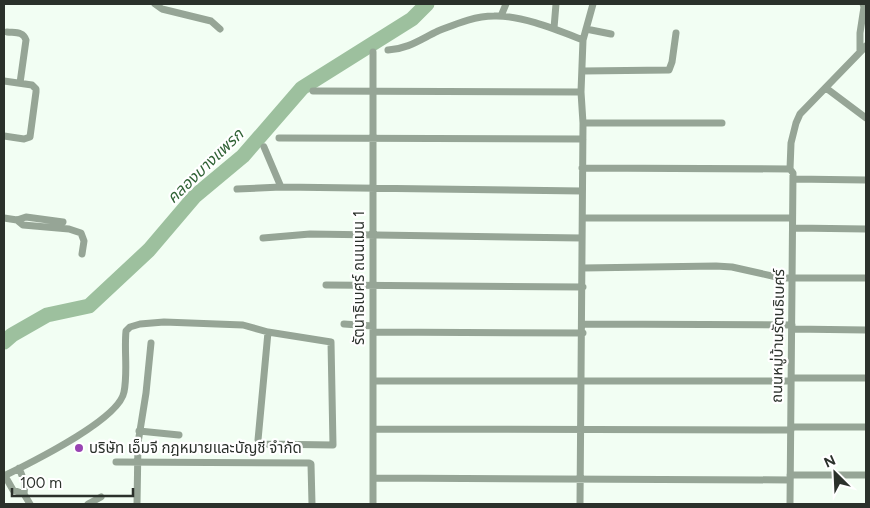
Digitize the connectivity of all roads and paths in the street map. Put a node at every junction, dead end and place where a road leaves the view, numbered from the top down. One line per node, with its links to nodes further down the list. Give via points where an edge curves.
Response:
1 (156, 4): 8 (street, via 211,21)
2 (506, 4): 6 (street)
3 (556, 4): 7 (street)
4 (593, 4): 9 (street)
5 (863, 4): 17 (street)
6 (501, 16): 7 (street); 15 (street, via 469,19 407,47)
7 (554, 28): 13 (street)
8 (220, 29)
9 (586, 29): 12 (street); 13 (street)
10 (7, 32): 20 (street, via 25,35)
11 (676, 32): 18 (street, via 669,70)
12 (611, 34)
13 (583, 40): 18 (street)
14 (866, 46): 17 (street, ถนนหมู่บ้านรัตนธิเบศร์)
15 (388, 50)
16 (373, 52): 22 (street, รัตนาธิเบศร์ ถนนเมน 1)
17 (860, 52): 21 (street, ถนนหมู่บ้านรัตนธิเบศร์)
18 (583, 71): 24 (street)
19 (4, 81): 20 (street)
20 (20, 83): 28 (street, via 36,89 30,137)
21 (826, 88): 25 (street); 34 (street, ถนนหมู่บ้านรัตนธิเบศร์, via 805,107 796,123)
22 (373, 91): 23 (street); 24 (street); 30 (street, รัตนาธิเบศร์ ถนนเมน 1)
23 (313, 92)
24 (582, 92): 26 (street)
25 (866, 118)
26 (583, 122): 27 (street); 31 (street)
27 (722, 123)
28 (4, 136)
29 (279, 138): 30 (street)
30 (373, 139): 31 (street); 38 (street, รัตนาธิเบศร์ ถนนเมน 1)
31 (583, 139): 33 (street)
32 (264, 147): 37 (street)
33 (582, 168): 34 (street); 40 (street)
34 (790, 169): 35 (street, ถนนหมู่บ้านรัตนธิเบศร์, via 794,173)
35 (793, 179): 36 (street); 43 (street, ถนนหมู่บ้านรัตนธิเบศร์)
36 (866, 180)
37 (280, 186): 38 (street); 39 (street)
38 (373, 187): 40 (street); 48 (street, รัตนาธิเบศร์ ถนนเมน 1)
39 (237, 189)
40 (582, 191): 42 (street)
41 (4, 218): 44 (street)
42 (583, 218): 43 (street); 50 (street)
43 (792, 218): 46 (street, ถนนหมู่บ้านรัตนธิเบศร์)
44 (17, 220): 45 (street, via 26,217); 51 (street, via 23,225 81,233 84,241)
45 (63, 222)
46 (794, 228): 47 (street); 53 (street, ถนนหมู่บ้านรัตนธิเบศร์)
47 (866, 229)
48 (373, 236): 49 (street, via 310,234); 50 (street); 55 (street, รัตนาธิเบศร์ ถนนเมน 1)
49 (263, 238)
50 (582, 238): 52 (street)
51 (82, 254)
52 (583, 268): 53 (street, via 716,266); 57 (street)
53 (792, 278): 54 (street); 60 (street, ถนนหมู่บ้านรัตนธิเบศร์)
54 (866, 278)
55 (373, 284): 56 (street); 57 (street); 61 (street, รัตนาธิเบศร์ ถนนเมน 1)
56 (326, 285)
57 (583, 286): 59 (street)
58 (344, 324): 61 (street)
59 (583, 324): 60 (street); 64 (street)
60 (792, 327): 62 (street); 67 (street, ถนนหมู่บ้านรัตนธิเบศร์)
61 (373, 329): 64 (street); 68 (street, รัตนาธิเบศร์ ถนนเมน 1)
62 (866, 330)
63 (268, 332): 63 (street, via 258,440 264,444 333,444 331,342); 78 (street, via 243,325 164,322 130,327 125,340 124,393 119,404 103,420)
64 (583, 333): 69 (street)
65 (150, 343): 74 (street)
66 (866, 378): 67 (street)
67 (791, 380): 69 (street); 71 (street, ถนนหมู่บ้านรัตนธิเบศร์)
68 (373, 381): 69 (street); 72 (street, รัตนาธิเบศร์ ถนนเมน 1)
69 (582, 381): 73 (street)
70 (866, 426): 71 (street)
71 (791, 428): 73 (street); 81 (street, ถนนหมู่บ้านรัตนธิเบศร์)
72 (373, 429): 73 (street); 82 (street, รัตนาธิเบศร์ ถนนเมน 1)
73 (581, 430): 83 (street)
74 (139, 431): 75 (street); 77 (street)
75 (179, 435)
76 (116, 462): 77 (street)
77 (138, 462): 88 (street); 89 (street, via 310,463)
78 (19, 468): 80 (street); 84 (street, via 25,483)
79 (866, 475): 81 (street)
80 (4, 476): 84 (street, via 13,490)
81 (790, 477): 83 (street); 92 (street, ถนนหมู่บ้านรัตนธิเบศร์)
82 (373, 478): 83 (street); 90 (street, รัตนาธิเบศร์ ถนนเมน 1)
83 (580, 478): 91 (street)
84 (24, 494): 86 (street)
85 (101, 497): 87 (street)
86 (30, 504)
87 (88, 504)
88 (138, 504)
89 (312, 504)
90 (373, 504)
91 (580, 504)
92 (790, 504)

